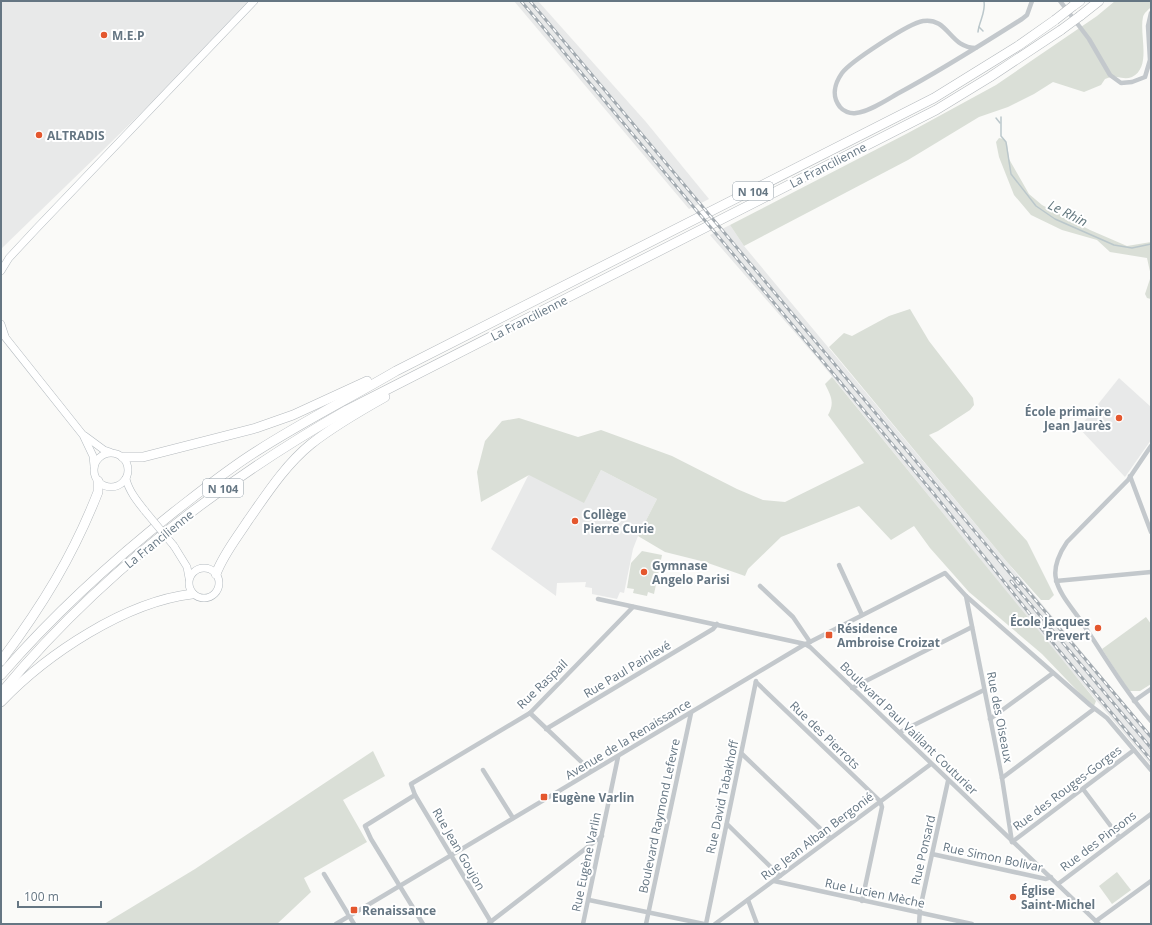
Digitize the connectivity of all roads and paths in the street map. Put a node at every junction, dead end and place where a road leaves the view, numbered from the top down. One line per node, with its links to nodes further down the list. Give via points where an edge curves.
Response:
1 (254, 1): 8 (street)
2 (1032, 1): 7 (street, via 1027,15)
3 (1060, 1): 6 (street, via 1089,39 1110,75 1121,84 1145,77 1150,60 1148,26)
4 (1099, 1): 13 (highway, La Francilienne / N 104, bridge, via 1061,30 936,110)
5 (1077, 4): 14 (highway, La Francilienne / N 104, bridge, via 1018,46 934,98)
6 (1151, 13)
7 (976, 48): 7 (street, via 966,48 958,43 942,26 933,21 910,24 843,71 834,88 834,97 843,110 856,113 913,86)
8 (9, 258): 9 (street); 10 (street)
9 (1, 264)
10 (1, 271)
11 (1, 324): 12 (street)
12 (3, 334): 15 (street)
13 (434, 366): 30 (highway, via 423,376 364,408 310,445 286,469 264,498 220,563); 50 (highway, La Francilienne / N 104, via 321,424 208,499 112,577 65,622)
14 (396, 371): 18 (highway, via 391,370 278,421 165,452); 45 (highway, La Francilienne / N 104, via 256,451 198,493 104,570 54,617)
15 (84, 435): 17 (street, via 104,450); 19 (street, via 93,456)
16 (1151, 446): 20 (street)
17 (112, 452): 18 (street); 19 (street, via 101,456)
18 (123, 457): 21 (street, via 129,467)
19 (94, 466): 22 (street)
20 (1130, 476): 25 (street); 32 (street, via 1061,551 1056,566)
21 (126, 479): 23 (street); 24 (street)
22 (98, 481): 23 (street, via 107,487); 42 (highway, via 98,492 71,555 55,584)
23 (118, 486): 24 (street, via 132,496)
24 (145, 511): 26 (street, bridge)
25 (1151, 532)
26 (174, 546): 28 (street, via 184,559); 31 (street, via 187,567)
27 (838, 565): 38 (street)
28 (198, 569): 30 (street, via 208,568); 31 (street)
29 (1151, 572): 32 (street)
30 (216, 574): 34 (street, via 219,584 212,597 202,599)
31 (190, 578): 34 (street, via 188,584)
32 (1056, 581): 51 (street)
33 (760, 586): 41 (street, Boulevard Paul Vaillant Couturier, via 793,617)
34 (192, 594): 52 (highway, via 170,598 126,615 83,637 50,659)
35 (966, 596): 38 (street, Avenue de la Renaissance, via 946,573); 40 (street, Rue des Oiseaux); 43 (street)
36 (598, 599): 37 (street)
37 (633, 607): 39 (street); 54 (street, Rue Raspail)
38 (862, 615): 41 (street, Avenue de la Renaissance)
39 (717, 624): 41 (street); 58 (street, Rue Paul Painlevé, via 713,630)
40 (972, 628): 47 (street); 49 (street, Rue des Oiseaux)
41 (808, 643): 44 (street, Avenue de la Renaissance); 47 (street, Boulevard Paul Vaillant Couturier)
42 (1, 661)
43 (1053, 673): 53 (street); 56 (street)
44 (754, 674): 46 (street, Rue David Tabakhoff); 55 (street, Avenue de la Renaissance)
45 (1, 675)
46 (756, 682): 61 (street, Rue David Tabakhoff); 72 (street, Rue des Pierrots)
47 (852, 688): 59 (street, Boulevard Paul Vaillant Couturier)
48 (1151, 689): 51 (street)
49 (984, 690): 56 (street, Rue des Oiseaux); 59 (street)
50 (1, 693)
51 (1134, 701): 57 (street)
52 (1, 702)
53 (1094, 709): 60 (street, via 1107,718); 67 (street)
54 (530, 713): 58 (street); 69 (street, Rue Raspail)
55 (691, 713): 62 (street, Avenue de la Renaissance); 92 (street, Boulevard Raymond Lefevre)
56 (990, 719): 67 (street, Rue des Oiseaux)
57 (1151, 721)
58 (546, 729): 66 (street)
59 (900, 732): 63 (street, Boulevard Paul Vaillant Couturier)
60 (1134, 750): 65 (street); 70 (street, Rue des Rouges-Gorges)
61 (742, 754): 75 (street, Rue David Tabakhoff); 78 (street)
62 (618, 757): 66 (street, Avenue de la Renaissance); 76 (street, Rue Eugène Varlin)
63 (931, 764): 68 (street, Boulevard Paul Vaillant Couturier); 72 (street, Rue Jean Alban Bergonié)
64 (483, 770): 74 (street)
65 (1151, 770)
66 (591, 771): 74 (street, Avenue de la Renaissance)
67 (1002, 778): 79 (street, Rue des Oiseaux)
68 (948, 781): 79 (street, Boulevard Paul Vaillant Couturier); 80 (street, Rue Ponsard)
69 (412, 784): 71 (street, Rue Jean Goujon)
70 (1083, 789): 77 (street); 79 (street, Rue des Rouges-Gorges)
71 (416, 795): 81 (street, Rue Jean Goujon); 88 (street, via 364,826)
72 (880, 801): 78 (street, Rue Jean Alban Bergonié); 91 (street, via 882,807)
73 (1151, 814): 77 (street, Rue des Pinsons)
74 (513, 818): 81 (street, Avenue de la Renaissance)
75 (727, 824): 83 (street); 102 (street, Rue David Tabakhoff)
76 (602, 836): 89 (street, Rue Eugène Varlin); 96 (street)
77 (1119, 837): 87 (street, Rue des Pinsons)
78 (830, 838): 83 (street, Rue Jean Alban Bergonié)
79 (1012, 842): 84 (street, Boulevard Paul Vaillant Couturier)
80 (932, 854): 84 (street, Rue Simon Bolivar, via 1046,879); 93 (street, Rue Ponsard)
81 (452, 855): 88 (street, Avenue de la Renaissance); 96 (street, Rue Jean Goujon)
82 (324, 874): 94 (street)
83 (780, 876): 85 (street, Rue Jean Alban Bergonié)
84 (1051, 877): 87 (street, Boulevard Paul Vaillant Couturier)
85 (774, 881): 90 (street, Rue Jean Alban Bergonié); 91 (street, Rue Lucien Mèche)
86 (1151, 881): 95 (street)
87 (1058, 884): 95 (street, Boulevard Paul Vaillant Couturier)
88 (399, 886): 94 (street, Avenue de la Renaissance); 100 (street)
89 (589, 900): 92 (street); 97 (street, Rue Eugène Varlin)
90 (748, 900): 103 (street, Rue Jean Alban Bergonié); 104 (street)
91 (862, 901): 93 (street, Rue Lucien Mèche)
92 (648, 913): 101 (street, Boulevard Raymond Lefevre); 102 (street)
93 (920, 913): 105 (street, Rue Ponsard); 106 (street, Rue Lucien Mèche)
94 (350, 916): 98 (street, Avenue de la Renaissance); 99 (street)
95 (1098, 922)
96 (490, 923)
97 (582, 923)
98 (336, 924)
99 (354, 924)
100 (422, 924)
101 (646, 924)
102 (705, 924)
103 (715, 924)
104 (757, 924)
105 (919, 924)
106 (972, 924)

